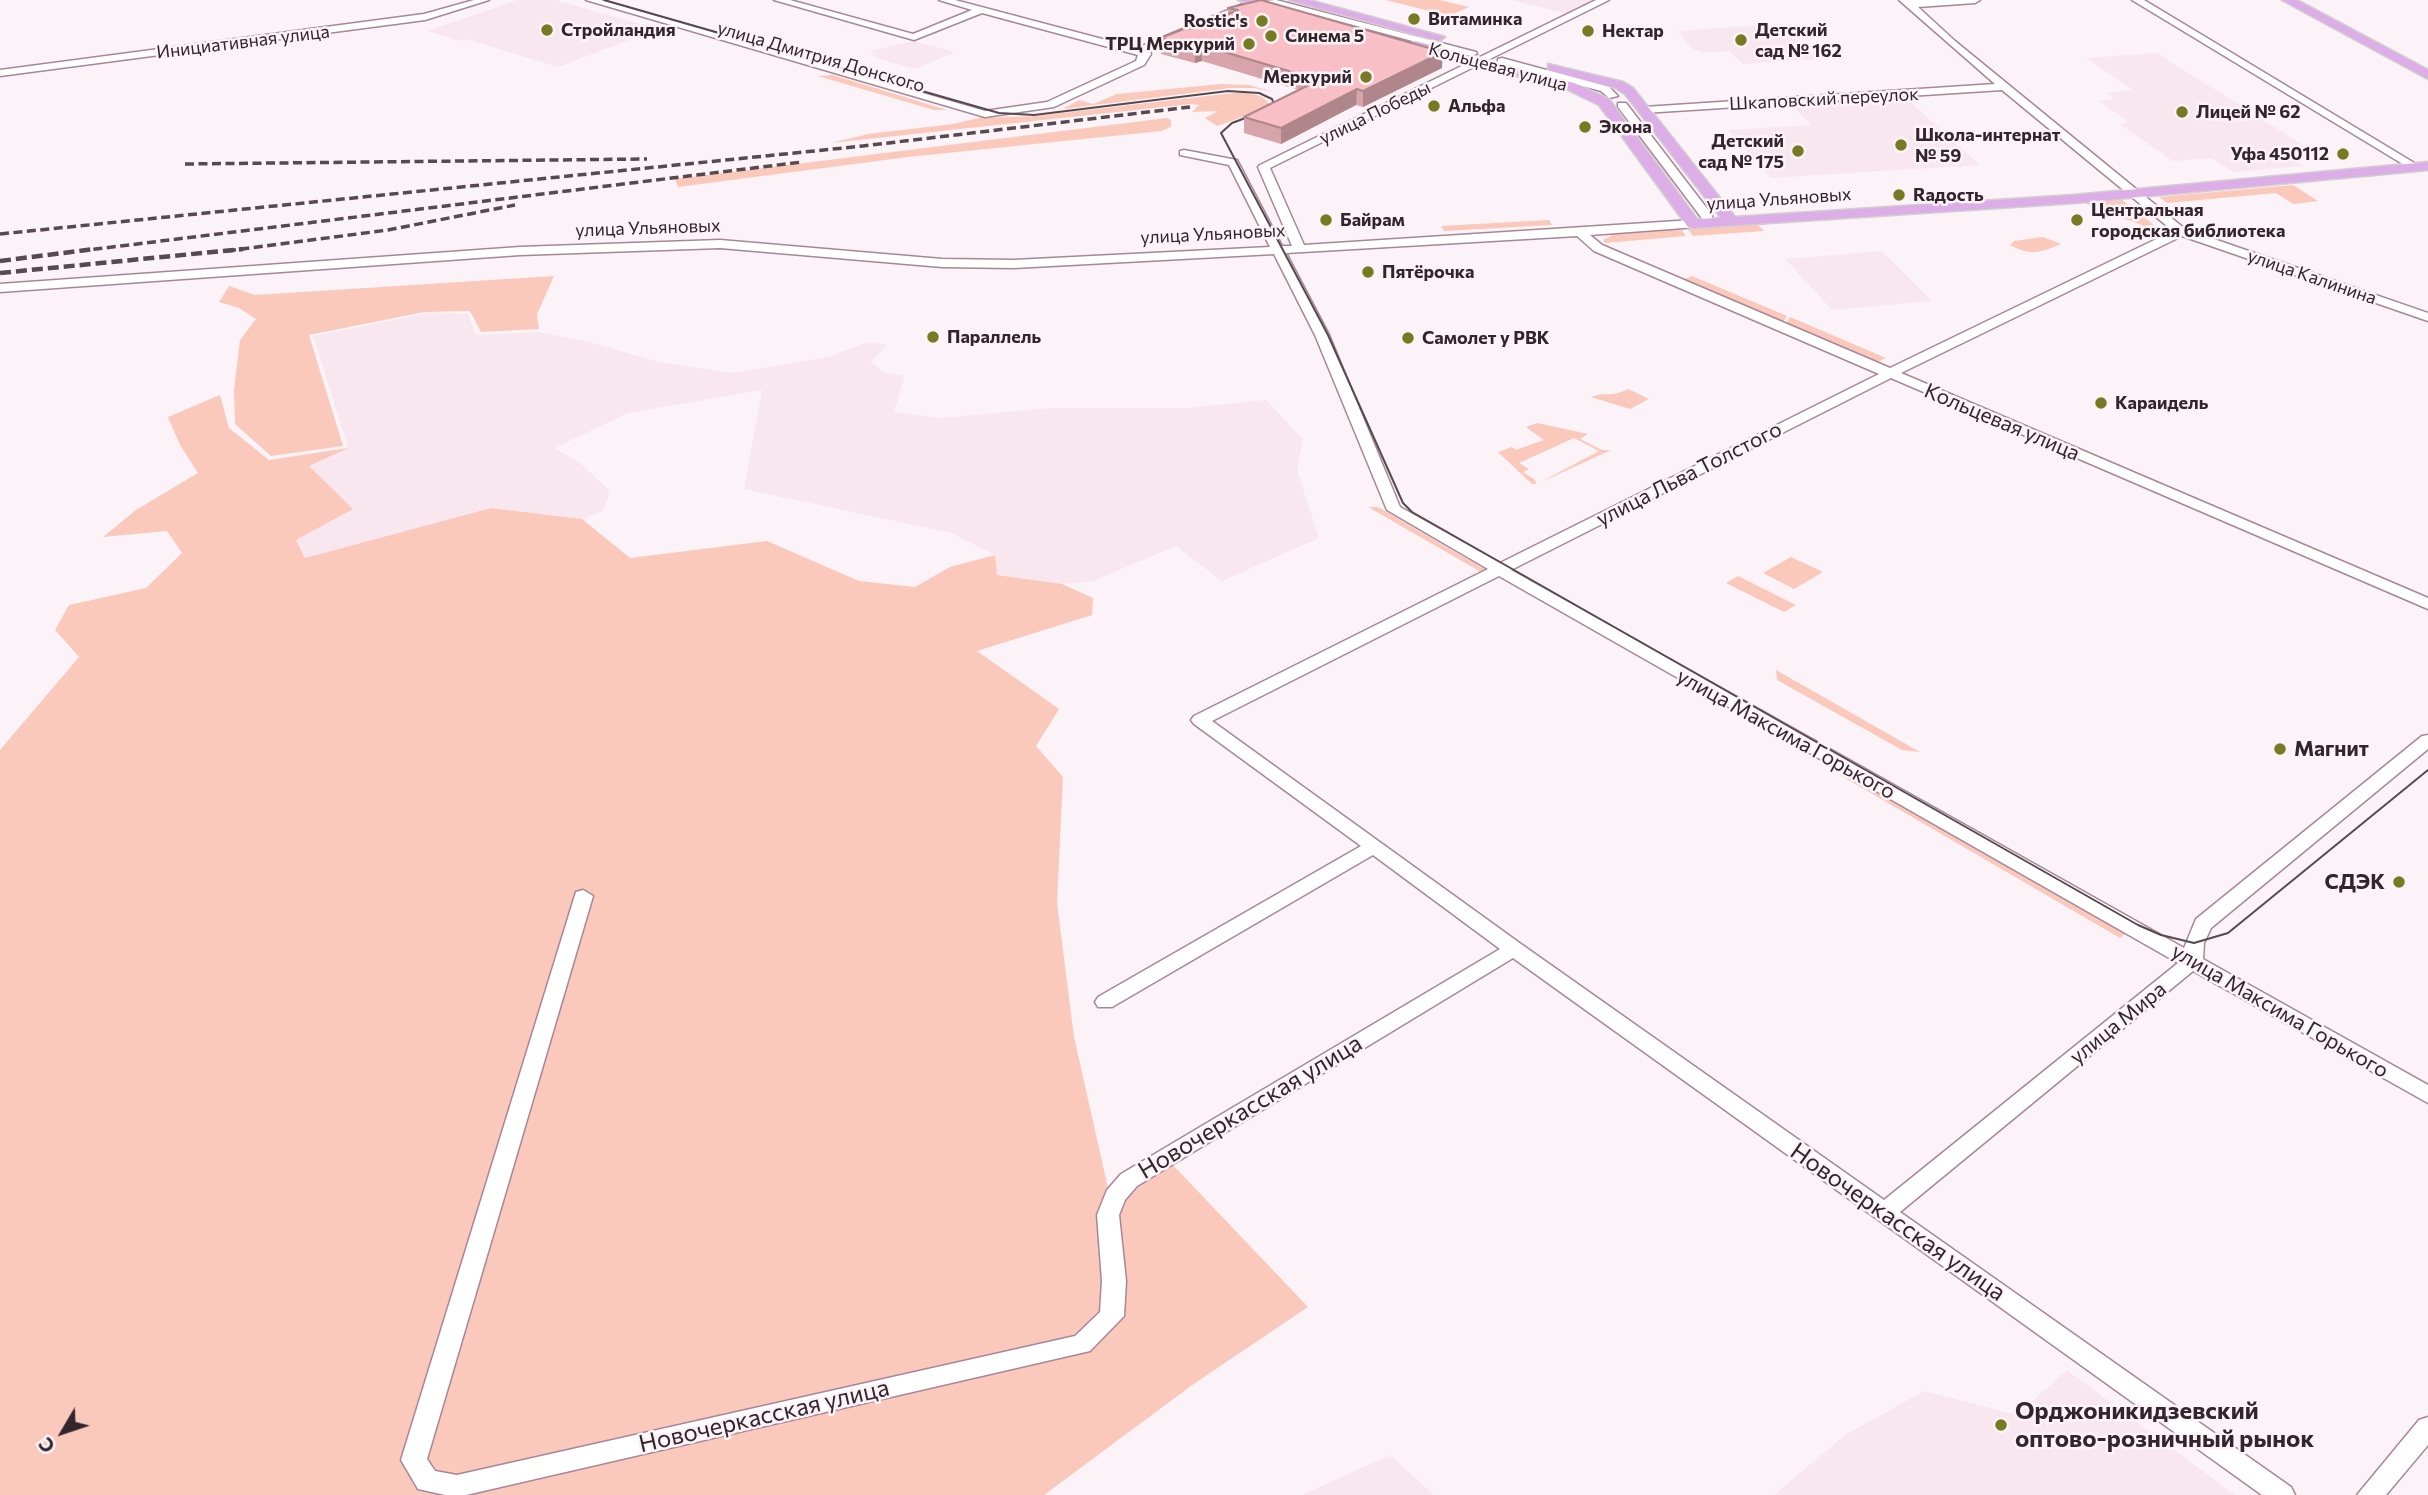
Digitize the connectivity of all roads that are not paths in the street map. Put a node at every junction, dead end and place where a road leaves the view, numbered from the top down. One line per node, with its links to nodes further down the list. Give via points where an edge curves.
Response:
1 (484, 0): 20 (street, Инициативная улица, via 425,17)
2 (591, 0): 26 (street, улица Дмитрия Донского, via 985,114)
3 (623, 0): 26 (street, улица Дмитрия Донского)
4 (779, 0): 15 (street, via 914,37)
5 (944, 0): 15 (street)
6 (1295, 0): 17 (main road, Кольцевая улица)
7 (1604, 0): 17 (street, улица Победы)
8 (1975, 0): 14 (street)
9 (2137, 0): 28 (street)
10 (2288, 0): 21 (main road)
11 (2305, 0): 19 (main road)
12 (1253, 1): 16 (street, via 1146,48); 18 (main road, Кольцевая улица)
13 (1269, 1): 18 (street)
14 (1907, 2): 22 (street, улица Калинина)
15 (981, 10): 16 (street)
16 (1146, 54): 26 (street, via 1140,63 1050,105)
17 (1500, 57): 18 (street, улица Победы); 23 (street, via 1605,89); 25 (main road, Кольцевая улица, via 1619,85)
18 (1475, 58): 23 (main road, Кольцевая улица); 35 (street, улица Победы, via 1264,167)
19 (2428, 66)
20 (0, 74)
21 (2428, 75)
22 (2004, 88): 25 (street, Шкаповский переулок); 29 (street, улица Калинина)
23 (1608, 99): 25 (main road); 32 (main road, Кольцевая улица)
24 (1622, 105): 30 (street)
25 (1640, 105): 31 (main road, Кольцевая улица)
26 (1021, 110)
27 (1184, 153): 36 (street, улица Максима Горького, via 1233,162)
28 (2422, 166): 29 (main road, улица Ульяновых)
29 (2133, 194): 31 (main road, улица Ульяновых); 34 (street, улица Калинина)
30 (1708, 218)
31 (1731, 221): 32 (main road, улица Ульяновых)
32 (1693, 224): 33 (street, улица Ульяновых)
33 (1580, 232): 35 (street, улица Ульяновых); 39 (street, Кольцевая улица, via 1598,248)
34 (2181, 232): 38 (street, улица Калинина); 39 (street, улица Льва Толстого)
35 (1300, 249): 36 (street, улица Ульяновых)
36 (1277, 250): 37 (street, улица Ульяновых, via 1014,264 942,263 720,244 520,251); 40 (street, улица Максима Горького, via 1322,335 1394,510)
37 (0, 288)
38 (2428, 317)
39 (1889, 374): 40 (street, улица Льва Толстого); 41 (street, Кольцевая улица)
40 (1496, 571): 42 (street, улица Льва Толстого); 47 (street, улица Максима Горького)
41 (2428, 604)
42 (1200, 720): 44 (street, Новочеркасская улица)
43 (2428, 740): 47 (street, via 2203,924 2194,943)
44 (1374, 847): 46 (street, Новочеркасская улица); 48 (street)
45 (583, 896): 46 (street, Новочеркасская улица, via 414,1460 426,1481 457,1486 1082,1344 1112,1316 1108,1215 1115,1196 1129,1180)
46 (1514, 949): 50 (street, Новочеркасская улица)
47 (2193, 961): 49 (street, улица Максима Горького); 50 (street, улица Мира)
48 (1105, 1002)
49 (2428, 1096)
50 (1884, 1212): 52 (street, Новочеркасская улица)
51 (2428, 1427): 53 (street)
52 (2282, 1495)
53 (2370, 1495)

